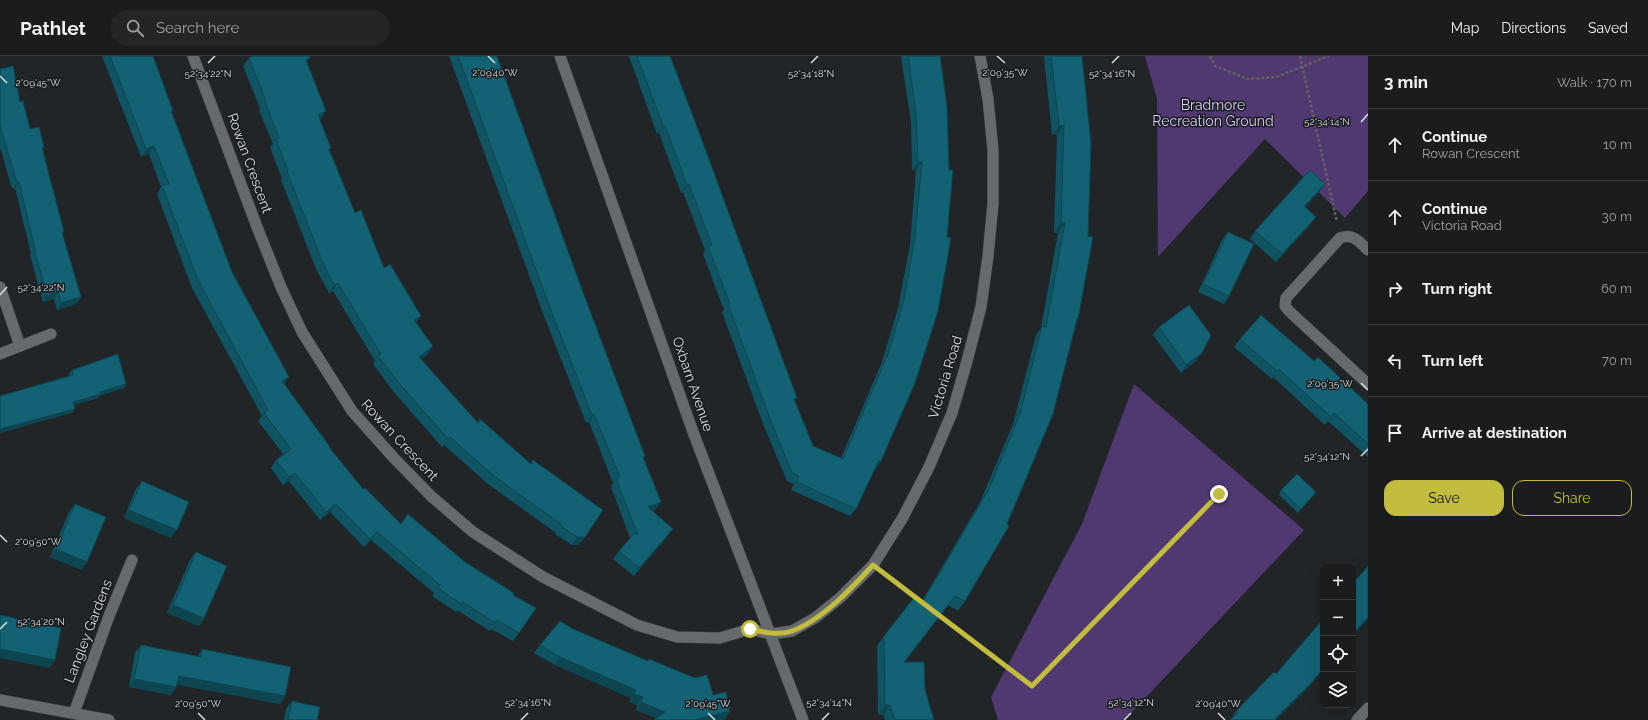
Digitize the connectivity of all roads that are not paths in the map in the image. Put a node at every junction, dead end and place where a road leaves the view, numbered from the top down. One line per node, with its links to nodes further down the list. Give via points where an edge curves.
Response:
1 (193, 56): 11 (street, Rowan Crescent, via 260,234 302,332 352,412 411,477 473,532 543,576 637,625 677,637 720,638 750,629)
2 (560, 56): 11 (street, Oxbarn Avenue, via 693,432)
3 (980, 56): 11 (street, Victoria Road, via 988,99 993,204 981,307 952,414 929,467 902,519 873,565 841,597 815,618 792,631)
4 (1368, 250): 9 (street, via 1354,237 1340,238 1286,298 1285,306)
5 (0, 287): 7 (street)
6 (51, 334): 7 (street)
7 (20, 346): 8 (street)
8 (0, 354)
9 (1368, 384)
10 (132, 560): 14 (street, Langley Gardens)
11 (771, 634): 16 (street, Oxbarn Avenue)
12 (0, 700): 14 (street)
13 (1368, 708): 17 (street)
14 (74, 713): 15 (street)
15 (110, 720)
16 (804, 720)
17 (1357, 720)

